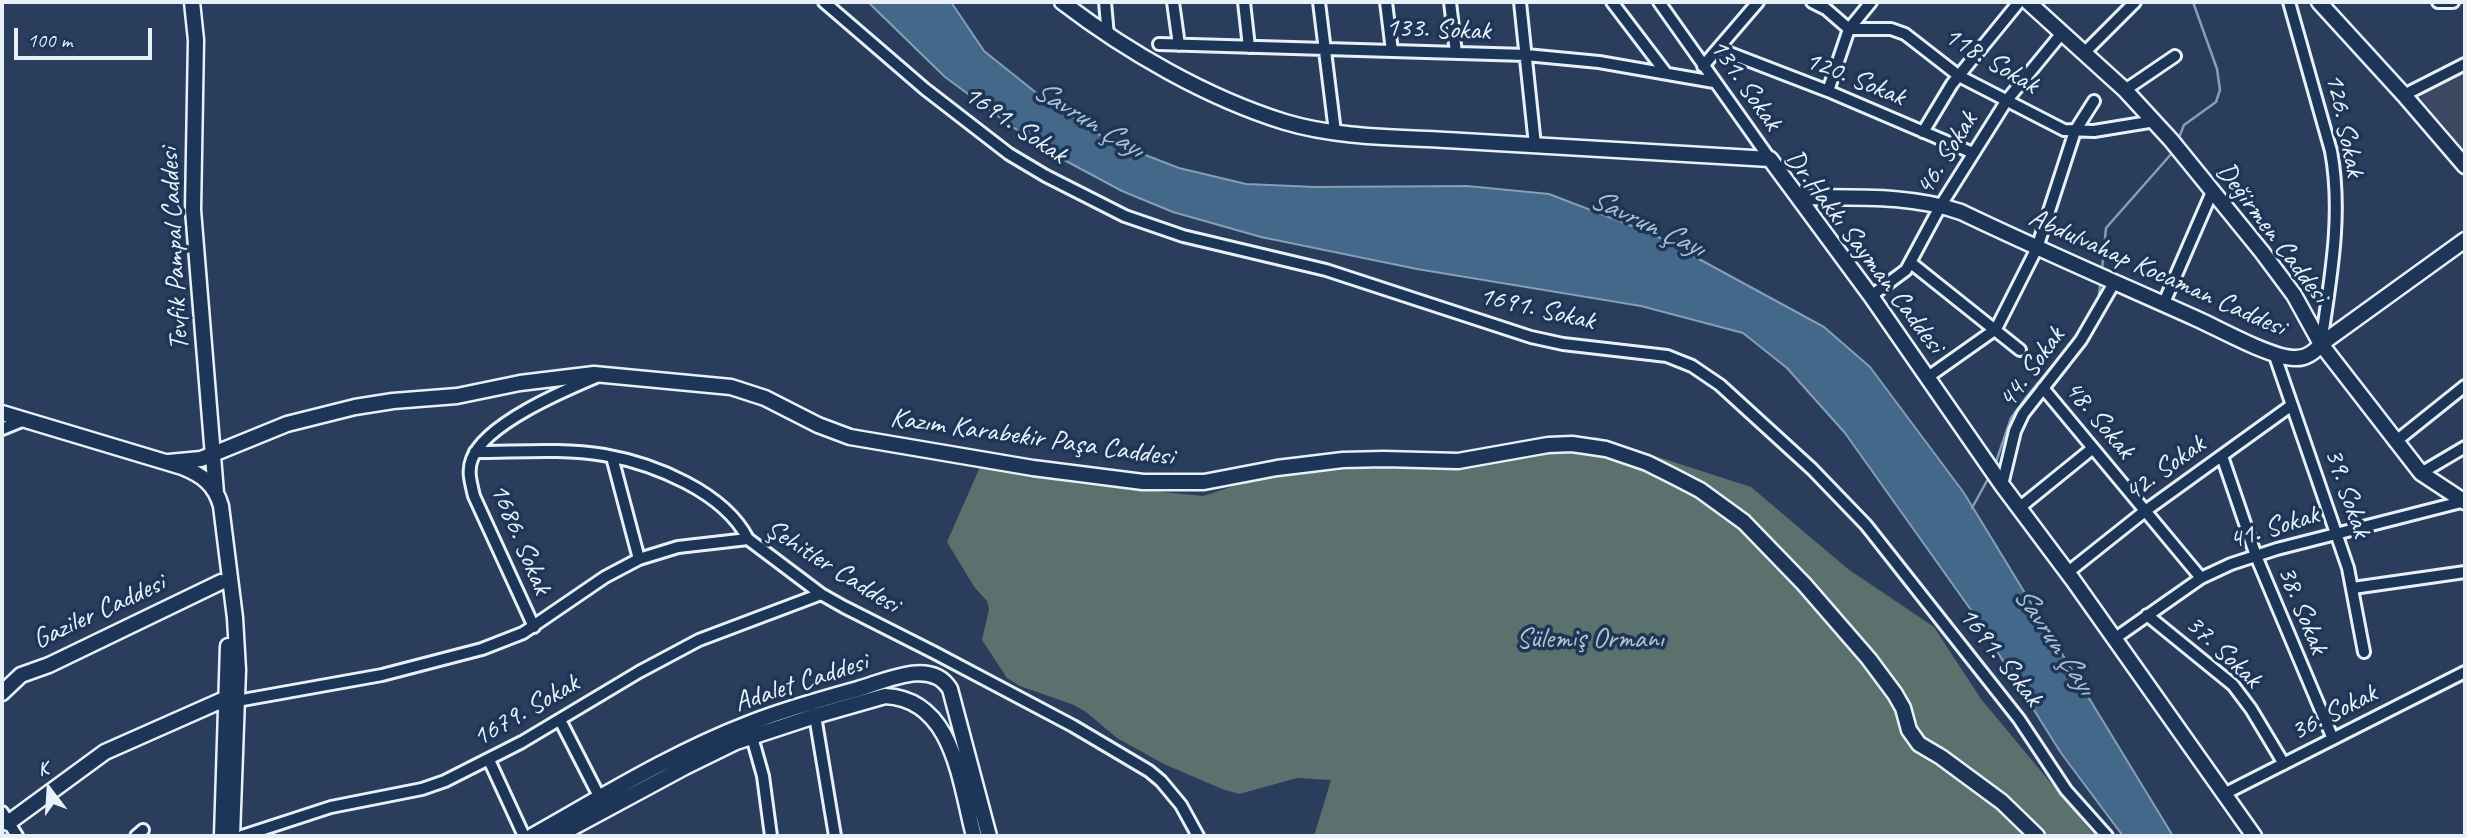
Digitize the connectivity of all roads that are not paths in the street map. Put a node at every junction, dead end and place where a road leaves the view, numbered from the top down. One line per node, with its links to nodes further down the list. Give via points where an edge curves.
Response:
1 (192, 2): 80 (street, Tevfik Pampal Caddesi, via 196,40 193,210)
2 (824, 2): 130 (street, 1691. Sokak, via 1009,154 1138,222 1326,270 1531,337 1667,356 1705,374 1812,469 1866,525 2020,719 2066,790)
3 (1062, 2): 26 (street, Dr.Hakkı Sayman Caddesi)
4 (1104, 2): 26 (street)
5 (1173, 2): 28 (street)
6 (1244, 2): 29 (street)
7 (1319, 2): 30 (street)
8 (1386, 2): 32 (street)
9 (1450, 2): 33 (street)
10 (1520, 2): 35 (street)
11 (1612, 2): 39 (street)
12 (1659, 2): 38 (street, 131. Sokak)
13 (1758, 2): 14 (street); 31 (street)
14 (1766, 2)
15 (1812, 2): 24 (street)
16 (1871, 2): 24 (street)
17 (2019, 2): 40 (street)
18 (2028, 2): 25 (street, Değirmen Caddesi)
19 (2135, 2): 34 (street)
20 (2289, 2): 65 (street, 126. Sokak, via 2336,176 2336,228)
21 (2319, 2): 44 (street)
22 (2438, 2): 23 (street)
23 (2453, 2)
24 (1849, 29): 40 (street, 118. Sokak, via 1899,31); 43 (street)
25 (2062, 33): 34 (street, Değirmen Caddesi); 45 (street, 46. Sokak)
26 (1108, 36): 49 (street, Dr.Hakkı Sayman Caddesi, via 1223,98 1286,122)
27 (1159, 44): 28 (street, 133. Sokak)
28 (1179, 45): 29 (street, 133. Sokak)
29 (1249, 47): 30 (street, 133. Sokak)
30 (1325, 49): 32 (street, 133. Sokak); 49 (street)
31 (1719, 49): 38 (street); 43 (street, 120. Sokak)
32 (1392, 51): 33 (street, 133. Sokak)
33 (1456, 53): 35 (street, 133. Sokak)
34 (2084, 53): 42 (street, Değirmen Caddesi)
35 (1526, 55): 39 (street, 133. Sokak); 51 (street)
36 (2175, 56): 42 (street)
37 (2465, 64): 44 (street)
38 (1703, 66): 41 (street, 131. Sokak)
39 (1666, 73): 41 (street, 133. Sokak)
40 (1959, 76): 45 (street, 118. Sokak); 50 (street)
41 (1714, 82): 53 (street, 131. Sokak)
42 (2126, 90): 47 (street, Değirmen Caddesi)
43 (1828, 91): 50 (street, 120. Sokak)
44 (2404, 95): 54 (street)
45 (2007, 100): 48 (street, 118. Sokak, via 2064,130); 52 (street, 46. Sokak)
46 (2094, 101): 48 (street)
47 (2155, 121): 48 (street, 118. Sokak); 55 (street, Değirmen Caddesi)
48 (2075, 131): 59 (street)
49 (1335, 132): 51 (street, Dr.Hakkı Sayman Caddesi)
50 (1923, 132): 52 (street, 120. Sokak)
51 (1535, 145): 53 (street, Dr.Hakkı Sayman Caddesi)
52 (1973, 153): 57 (street, 46. Sokak)
53 (1770, 159): 56 (street, Dr.Hakkı Sayman Caddesi)
54 (2465, 166)
55 (2212, 192): 63 (street); 65 (street, Değirmen Caddesi, via 2294,295)
56 (1798, 197): 57 (street, Abdulvahap Kocaman Caddesi, via 1915,200); 62 (street, Dr.Hakkı Sayman Caddesi)
57 (1941, 205): 59 (street, Abdulvahap Kocaman Caddesi); 60 (street, 46. Sokak)
58 (2465, 240): 65 (street, Abdulvahap Kocaman Caddesi)
59 (2037, 248): 61 (street, Abdulvahap Kocaman Caddesi); 64 (street)
60 (1910, 263): 62 (street, 46. Sokak); 64 (street)
61 (2114, 284): 63 (street, Abdulvahap Kocaman Caddesi); 71 (street, 44. Sokak, via 2081,340)
62 (1871, 296): 69 (street, Dr.Hakkı Sayman Caddesi)
63 (2163, 304): 67 (street, Abdulvahap Kocaman Caddesi)
64 (1996, 329): 66 (street); 69 (street)
65 (2321, 344): 67 (street, Abdulvahap Kocaman Caddesi, via 2303,357); 76 (street, Değirmen Caddesi)
66 (2020, 350)
67 (2274, 353): 72 (street, 39. Sokak)
68 (603, 374): 79 (street, 1686. Sokak, via 527,410); 80 (street, Kazım Karabekir Paşa Caddesi, via 355,407 278,427); 129 (street, Kazım Karabekir Paşa Caddesi, via 731,387 850,437 1143,482 1204,482 1343,460 1474,460 1548,445 1586,445 1624,455 1700,491 1758,535 1882,676 1919,744 2002,802)
69 (1928, 377): 86 (street, Dr.Hakkı Sayman Caddesi)
70 (2465, 386): 76 (street)
71 (2043, 387): 78 (street, 48. Sokak); 86 (street, 44. Sokak, via 2015,431)
72 (2292, 405): 81 (street, 42. Sokak); 91 (street, 39. Sokak)
73 (2, 413): 74 (street)
74 (24, 420): 75 (street); 83 (street)
75 (2, 429)
76 (2395, 442): 84 (street, Değirmen Caddesi)
77 (2465, 447): 84 (street)
78 (2093, 448): 89 (street); 90 (street, 48. Sokak)
79 (475, 452): 82 (street, via 578,452); 102 (street, 1686. Sokak, via 469,472 474,496)
80 (213, 455): 83 (street, Kazım Karabekir Paşa Caddesi); 87 (street, Tevfik Pampal Caddesi)
81 (2222, 456): 90 (street, 42. Sokak); 93 (street, 38. Sokak)
82 (612, 457): 92 (street, via 698,489 739,522); 94 (street)
83 (169, 462): 85 (street)
84 (2421, 474): 88 (street, Değirmen Caddesi)
85 (205, 479): 87 (street, Tevfik Pampal Caddesi); 98 (street, Tevfik Pampal Caddesi)
86 (2002, 485): 89 (street, Dr.Hakkı Sayman Caddesi)
87 (216, 493): 107 (street, Tevfik Pampal Caddesi, via 235,618 238,670)
88 (2465, 501): 91 (street, 41. Sokak)
89 (2019, 508): 96 (street, Dr.Hakkı Sayman Caddesi)
90 (2146, 511): 96 (street, 42. Sokak); 97 (street, 48. Sokak)
91 (2337, 533): 93 (street, 41. Sokak); 99 (street, 39. Sokak)
92 (748, 539): 94 (street, Şehitler Caddesi, via 690,545); 100 (street, Şehitler Caddesi)
93 (2256, 556): 97 (street, 41. Sokak); 111 (street, 38. Sokak)
94 (639, 559): 102 (street, Şehitler Caddesi)
95 (2465, 572): 99 (street)
96 (2067, 573): 103 (street, Dr.Hakkı Sayman Caddesi)
97 (2201, 578): 101 (street, 41. Sokak)
98 (222, 582): 106 (street, Gaziler Caddesi, via 21,675); 107 (street, Tevfik Pampal Caddesi)
99 (2353, 588): 104 (street, 39. Sokak)
100 (821, 594): 109 (street, 1679. Sokak, via 699,640); 128 (street, Şehitler Caddesi, via 1073,726 1149,771 1181,805)
101 (2147, 615): 103 (street, 41. Sokak); 113 (street, 37. Sokak, via 2233,685)
102 (534, 627): 107 (street, Şehitler Caddesi, via 506,641 435,662)
103 (2114, 639): 114 (street, Dr.Hakkı Sayman Caddesi)
104 (2364, 652)
105 (2465, 672): 111 (street, 36. Sokak)
106 (2, 693)
107 (232, 700): 116 (street, via 105,752); 118 (street, Tevfik Pampal Caddesi); 119 (street, Tevfik Pampal Caddesi)
108 (815, 716): 110 (street); 125 (street); 126 (street, via 885,696 908,700 928,711 950,746)
109 (560, 720): 112 (street, 1679. Sokak); 115 (street)
110 (752, 737): 123 (street, via 675,772); 124 (street, via 764,776)
111 (2333, 739): 113 (street, 36. Sokak)
112 (489, 760): 120 (street, 1679. Sokak, via 434,785 331,807); 121 (street)
113 (2284, 764): 114 (street, 36. Sokak)
114 (2224, 794): 131 (street, Dr.Hakkı Sayman Caddesi)
115 (600, 799): 122 (street, Adalet Caddesi); 127 (street, Adalet Caddesi, via 750,723 900,677 929,673 946,682 954,697)
116 (5, 818): 117 (street)
117 (17, 836)
118 (222, 836)
119 (232, 836)
120 (242, 836)
121 (524, 836)
122 (532, 836)
123 (557, 836)
124 (771, 836)
125 (835, 836)
126 (974, 836)
127 (989, 836)
128 (1198, 836)
129 (2037, 836)
130 (2107, 836)
131 (2254, 836)

